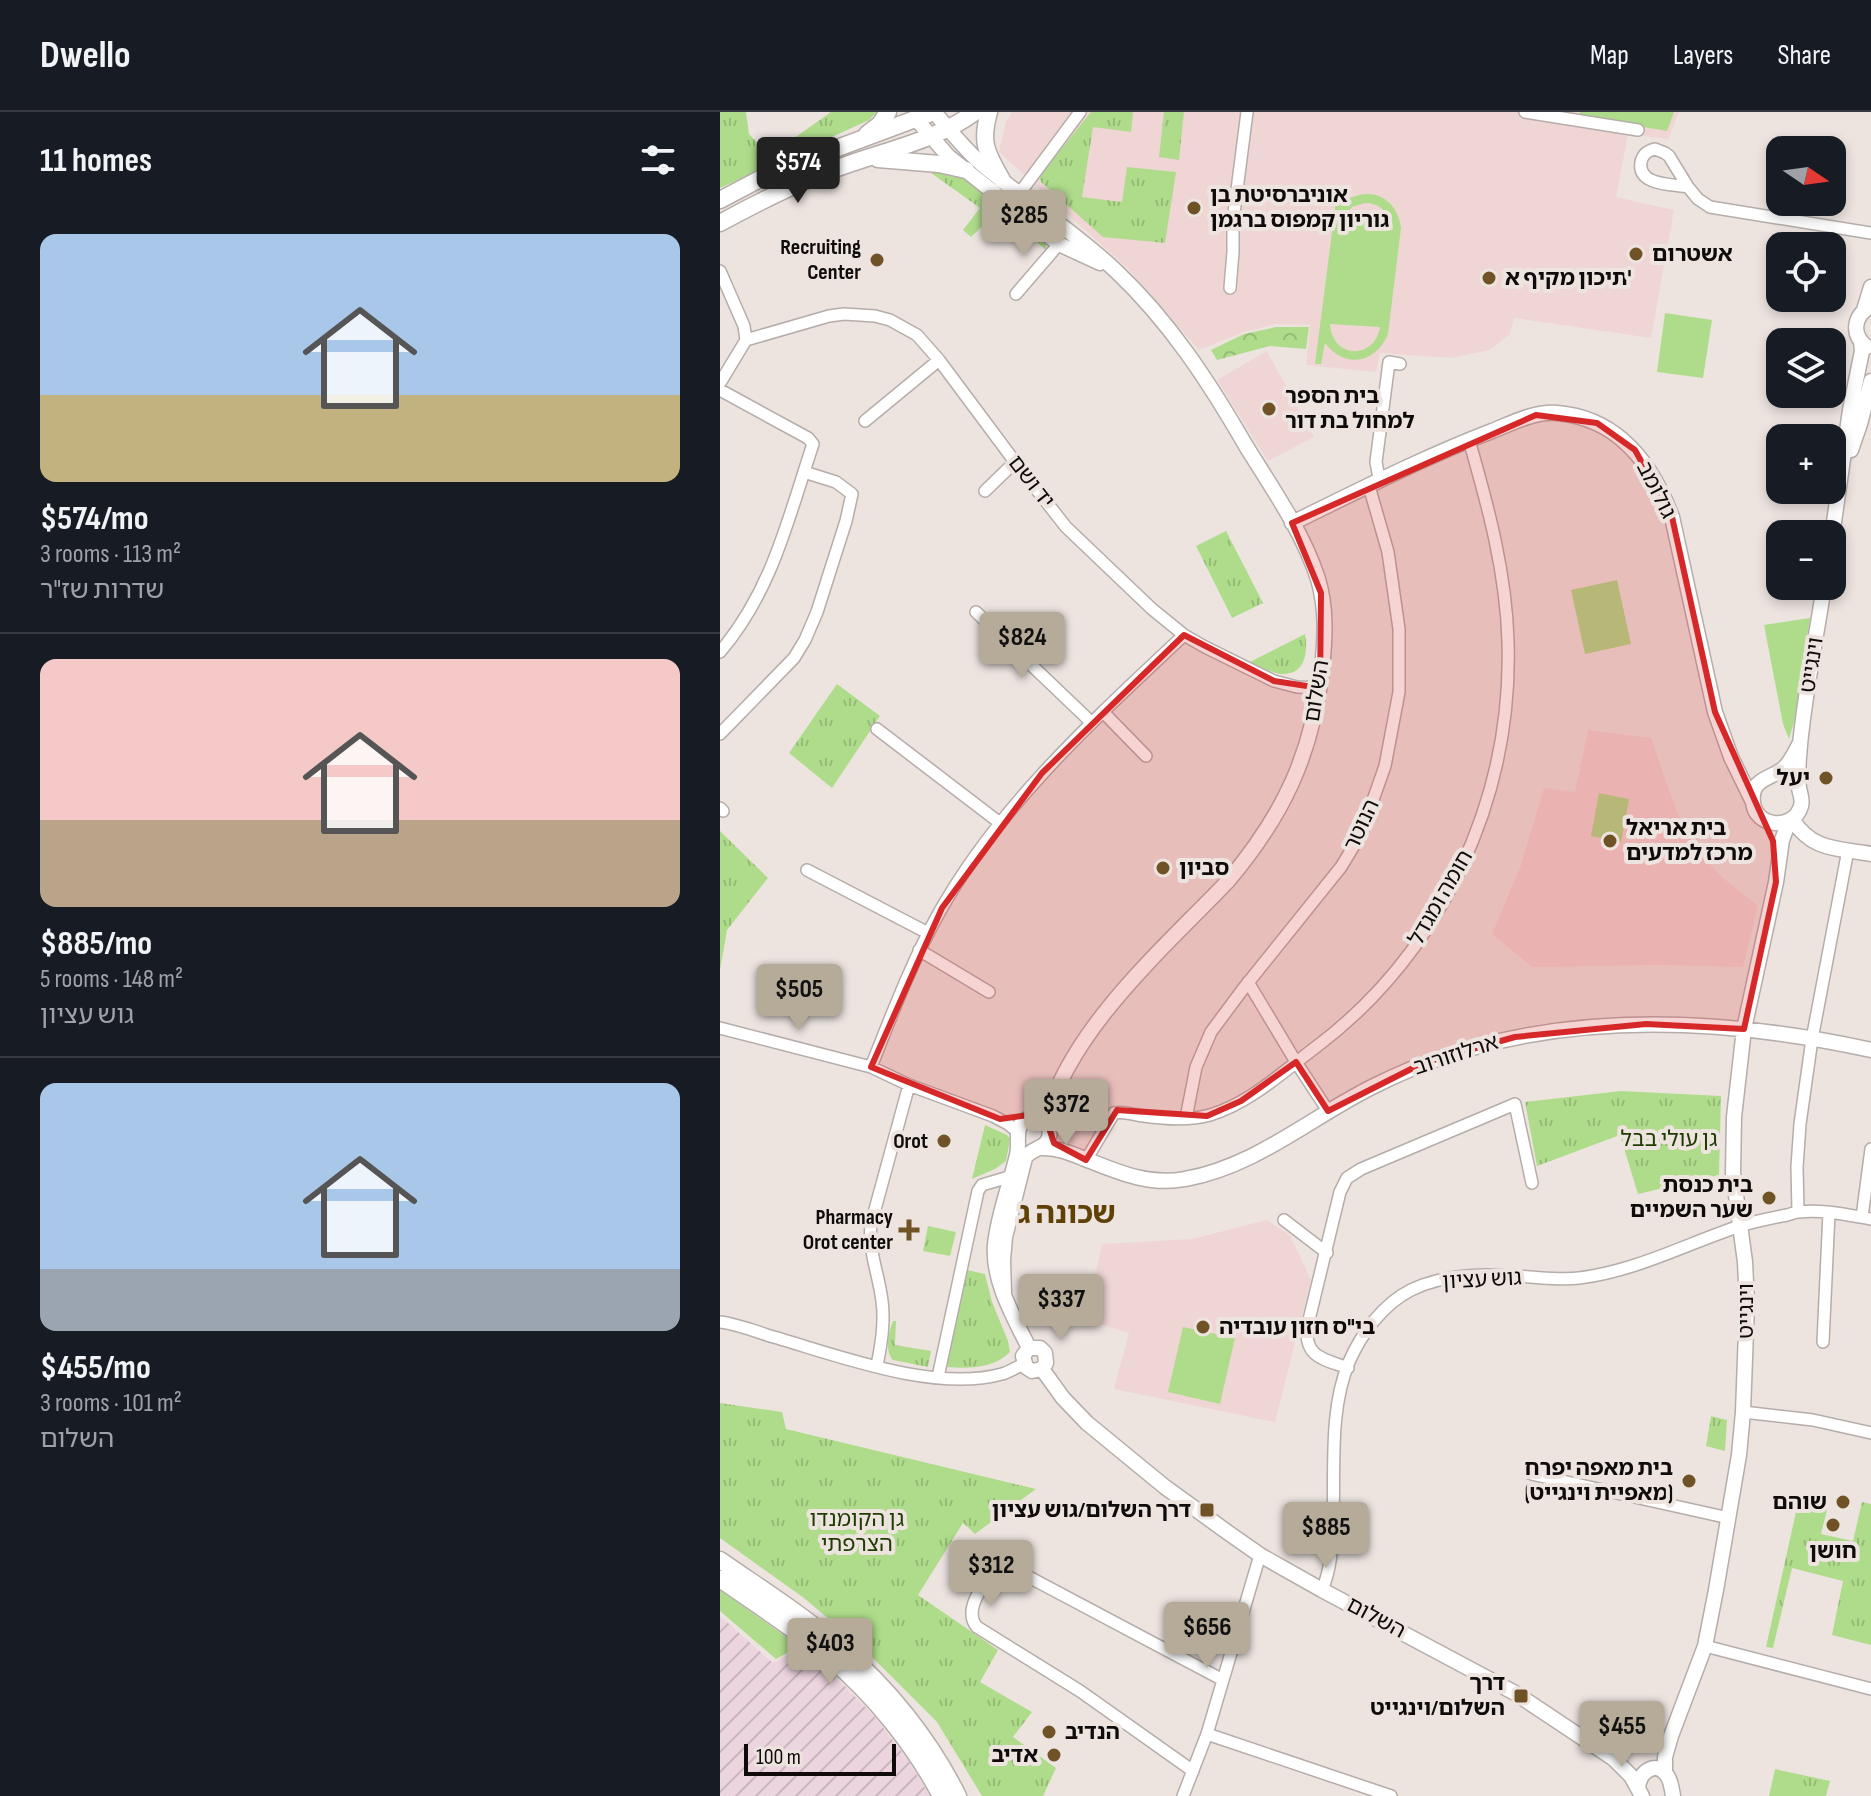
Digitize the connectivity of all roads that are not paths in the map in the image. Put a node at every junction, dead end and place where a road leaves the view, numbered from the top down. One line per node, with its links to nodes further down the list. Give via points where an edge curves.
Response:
1 (888, 112): 12 (main road)
2 (934, 112): 8 (main road); 9 (street, השלום)
3 (975, 112): 9 (main road)
4 (989, 112): 15 (main road, via 986,151)
5 (1080, 112): 17 (street)
6 (1247, 112): 25 (street)
7 (1525, 112): 10 (street)
8 (914, 116): 11 (street, השלום); 12 (main road)
9 (948, 128): 11 (main road); 15 (street, השלום)
10 (1638, 130)
11 (930, 137): 13 (main road); 14 (street, השלום)
12 (860, 139): 18 (main road, via 773,172)
13 (864, 159): 14 (main road); 19 (main road, via 782,190)
14 (966, 170): 21 (street, השלום)
15 (1002, 180): 17 (street, השלום)
16 (1688, 187): 20 (street, via 1710,207)
17 (1019, 194): 23 (street, השלום)
18 (720, 200)
19 (720, 223)
20 (1871, 233)
21 (1059, 244): 23 (street, השלום); 26 (street)
22 (720, 271): 28 (street)
23 (1117, 272): 43 (street, השלום, via 1199,368)
24 (1871, 287): 27 (street)
25 (1230, 288)
26 (1016, 294)
27 (1867, 308): 29 (street, via 1856,322)
28 (746, 340): 30 (street, יד ושם, via 829,316 875,316 917,335); 33 (street)
29 (1866, 345): 36 (street)
30 (939, 360): 35 (street); 38 (street, יד ושם)
31 (1400, 364): 41 (street, הנוטר, via 1389,362)
32 (1871, 381): 39 (street)
33 (720, 383)
34 (720, 390): 40 (street, via 808,438 813,444)
35 (865, 421)
36 (1846, 439)
37 (1469, 440): 41 (street, גולומב); 55 (street, גולומב, via 1554,412 1597,423 1635,450 1672,517 1715,712); 74 (street, חומה ומגדל, via 1498,551 1508,641 1503,722 1491,787 1458,876 1420,939 1353,1016)
38 (1015, 462): 42 (street); 46 (street, יד ושם, via 1066,527)
39 (1846, 462)
40 (804, 472): 47 (street, via 768,577); 52 (street, via 836,482 852,494 826,586 794,658)
41 (1376, 483): 43 (street, גולומב); 68 (street, הנוטר, via 1399,629 1399,692 1385,766 1361,834 1341,867)
42 (985, 491)
43 (1292, 523): 48 (street, השלום, via 1314,568 1323,605)
44 (1822, 600): 53 (street, וינגייט)
45 (976, 612): 50 (street)
46 (1184, 635): 48 (street, יד ושם, via 1274,681); 49 (street)
47 (720, 652)
48 (1320, 688): 79 (street, השלום, via 1305,753 1268,828 1227,882 1104,1012)
49 (1104, 713): 50 (street); 54 (street)
50 (1092, 723): 61 (street)
51 (877, 729): 61 (street)
52 (720, 734)
53 (1800, 743): 56 (street, וינגייט, via 1782,770); 57 (street, וינגייט)
54 (1146, 756)
55 (1731, 757): 56 (street, via 1749,774); 58 (street, גולומב)
56 (1770, 776): 57 (street, via 1788,777); 58 (street, via 1756,787)
57 (1799, 788): 60 (street, via 1801,805)
58 (1753, 802): 59 (street)
59 (1763, 820): 60 (street); 65 (street, וינגייט, via 1773,841)
60 (1791, 820): 62 (street, via 1806,838); 65 (street, וינגייט, via 1782,840)
61 (1000, 823): 66 (street)
62 (1848, 850): 63 (street); 72 (street)
63 (1871, 854)
64 (807, 870): 66 (street)
65 (1776, 882): 71 (street, וינגייט)
66 (928, 933): 67 (street)
67 (919, 950): 69 (street); 75 (street)
68 (1248, 982): 74 (street); 78 (street, הנוטר, via 1200,1055)
69 (989, 992)
70 (720, 1028): 75 (street)
71 (1744, 1029): 72 (street, ארלוזורוב); 77 (street, ארלוזורוב, via 1646,1024 1515,1037 1423,1063); 90 (street, וינגייט, via 1732,1139)
72 (1812, 1039): 73 (street, ארלוזורוב); 86 (street, via 1800,1124)
73 (1871, 1050)
74 (1296, 1062): 77 (street); 78 (street, חומה ומגדל, via 1241,1101 1207,1116)
75 (871, 1067): 76 (street)
76 (909, 1085): 79 (street); 97 (street, via 870,1231 883,1313)
77 (1328, 1111): 83 (street, ארלוזורוב, via 1254,1155 1183,1180 1140,1178)
78 (1186, 1118): 83 (street, חומה ומגדל, via 1114,1113)
79 (1031, 1127): 80 (street, via 1026,1147); 80 (street, השלום, via 1047,1142); 82 (street, ארלוזורוב); 84 (street, השלום)
80 (1036, 1149): 82 (street, ארלוזורוב); 92 (street, השלום, via 1025,1158 1006,1230)
81 (1871, 1149): 88 (street)
82 (1068, 1153): 83 (street, ארלוזורוב)
83 (1086, 1160)
84 (1012, 1176): 92 (street, השלום, via 995,1247); 100 (street, via 978,1191)
85 (1532, 1183): 91 (street, via 1515,1104 1347,1178)
86 (1798, 1212): 87 (street, גוש עציון); 90 (street, גוש עציון)
87 (1829, 1213): 88 (street, גוש עציון); 94 (street)
88 (1866, 1218)
89 (1284, 1220): 91 (street)
90 (1741, 1226): 98 (street, גוש עציון, via 1652,1261 1576,1279 1476,1276 1428,1283 1376,1318); 101 (street, וינגייט, via 1747,1304)
91 (1327, 1253): 98 (street, via 1306,1340 1316,1355)
92 (1004, 1293): 95 (street, השלום)
93 (720, 1322): 97 (street)
94 (1823, 1342)
95 (1029, 1348): 96 (street); 99 (street, via 1045,1353)
96 (1024, 1364): 99 (street, via 1032,1371); 100 (street, via 975,1379)
97 (877, 1366): 100 (street)
98 (1348, 1368): 108 (street, גוש עציון, via 1337,1410 1332,1546)
99 (1042, 1369): 105 (street, השלום, via 1087,1423)
100 (938, 1377)
101 (1743, 1412): 102 (street); 104 (street, וינגייט)
102 (1871, 1433)
103 (1531, 1474): 104 (street)
104 (1729, 1518): 109 (street, וינגייט)
105 (1260, 1555): 108 (street, השלום); 110 (street)
106 (720, 1560): 118 (main road, via 831,1639 880,1684 926,1743)
107 (720, 1579): 117 (main road, via 811,1643 868,1695)
108 (1322, 1590): 113 (street, השלום, via 1515,1693)
109 (1705, 1646): 111 (street); 115 (street, וינגייט, via 1671,1736)
110 (1223, 1680): 112 (street); 114 (street, via 1004,1565 973,1605 977,1627)
111 (1871, 1689)
112 (1207, 1734): 114 (street); 120 (street)
113 (1614, 1759): 115 (street, השלום); 116 (street, השלום)
114 (1193, 1771): 119 (street)
115 (1662, 1781): 116 (street, וינגייט, via 1639,1778)
116 (1640, 1792)
117 (941, 1796)
118 (958, 1796)
119 (1183, 1796)
120 (1391, 1796)

